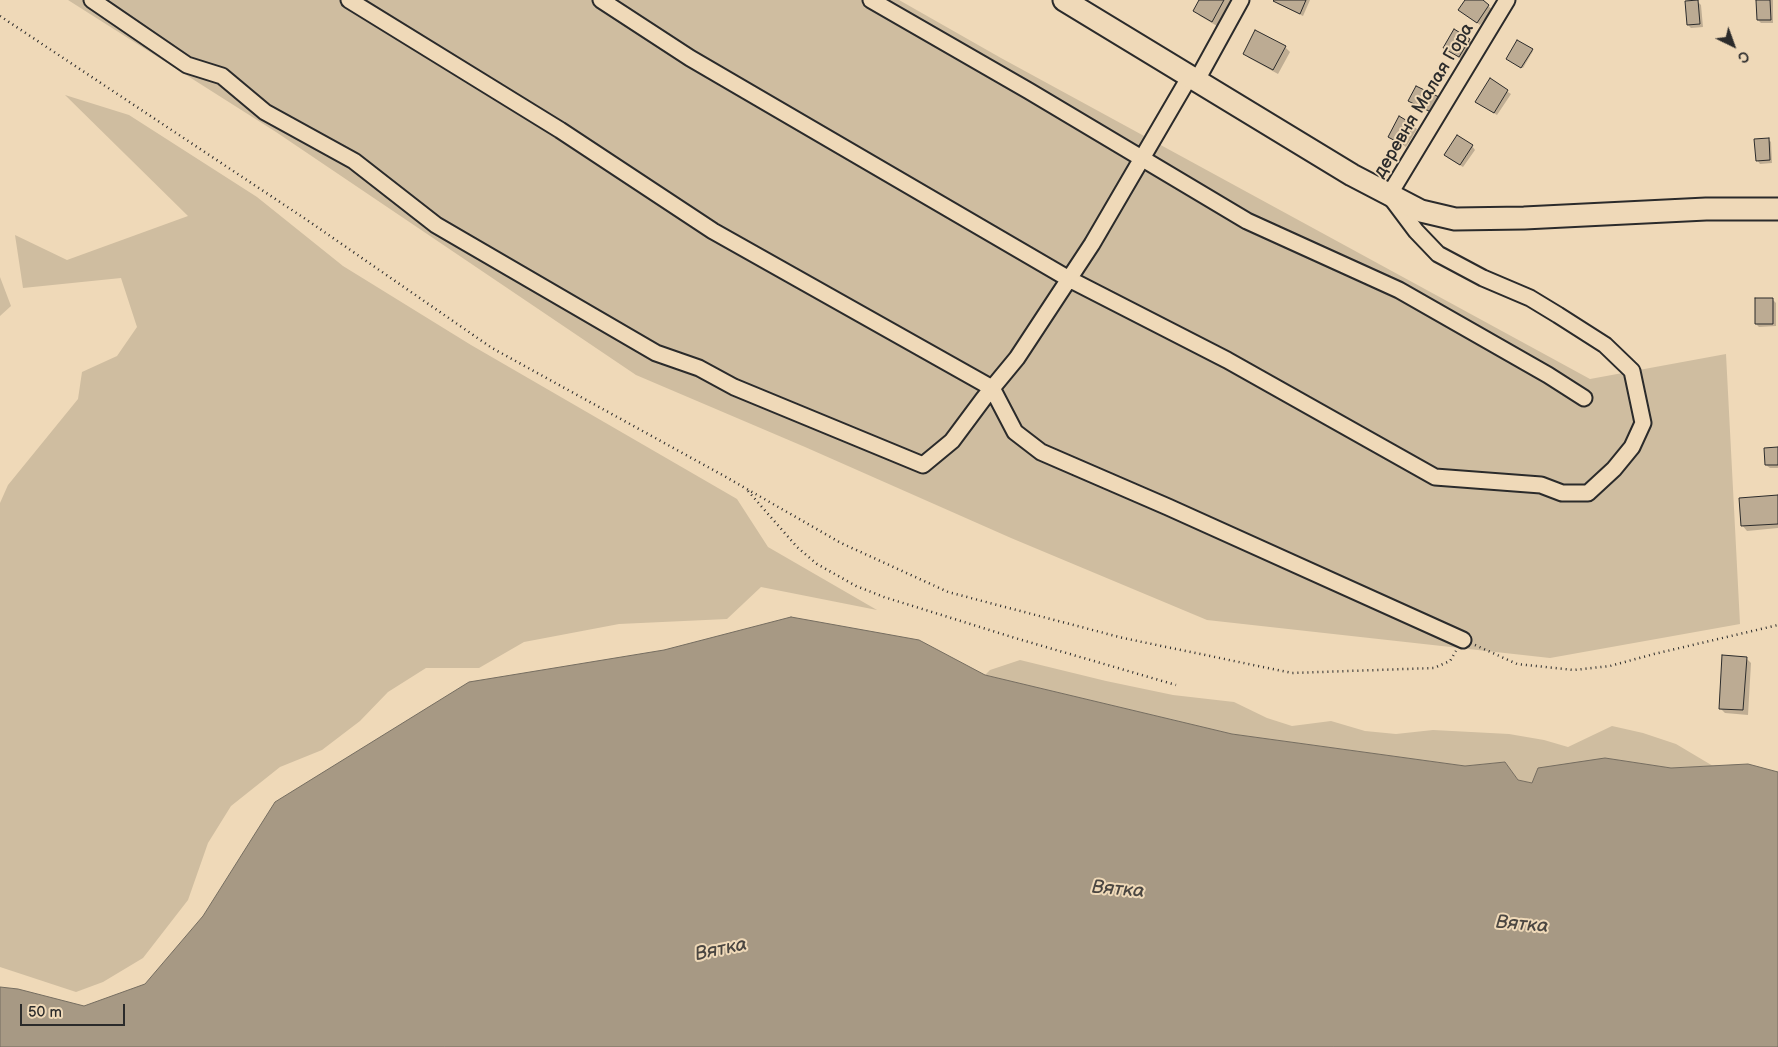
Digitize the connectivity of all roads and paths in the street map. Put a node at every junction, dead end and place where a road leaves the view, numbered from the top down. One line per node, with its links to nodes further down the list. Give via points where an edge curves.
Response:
1 (92, 0): 14 (street, via 187,65 222,76 265,112 354,161 436,225 656,353 699,368 734,387 923,465 952,441)
2 (349, 0): 14 (street, via 560,130 713,231)
3 (601, 0): 13 (street, via 690,58)
4 (871, 0): 10 (street)
5 (1064, 0): 9 (street)
6 (1241, 0): 9 (street)
7 (1507, 0): 11 (street, деревня Малая Гора)
8 (0, 16): 16 (path, via 307,220 492,348)
9 (1194, 78): 10 (street); 11 (street)
10 (1142, 157): 13 (street); 15 (street, via 1247,221 1399,290)
11 (1389, 195): 12 (street, via 1421,211 1455,219); 13 (street, via 1438,254 1551,310 1605,345 1632,372 1643,423 1632,447 1588,493 1562,493 1541,485 1436,477 1228,360)
12 (1778, 209)
13 (1069, 279): 14 (street, via 1017,358)
14 (992, 388): 18 (street, via 1015,432 1041,452)
15 (1584, 398)
16 (747, 490): 18 (path, via 841,543 948,592 1123,638 1292,674 1434,668 1450,661); 19 (path, via 796,547 817,564 856,586 996,633)
17 (1778, 625): 18 (path, via 1610,666 1574,670 1518,664)
18 (1463, 640)
19 (1176, 685)

